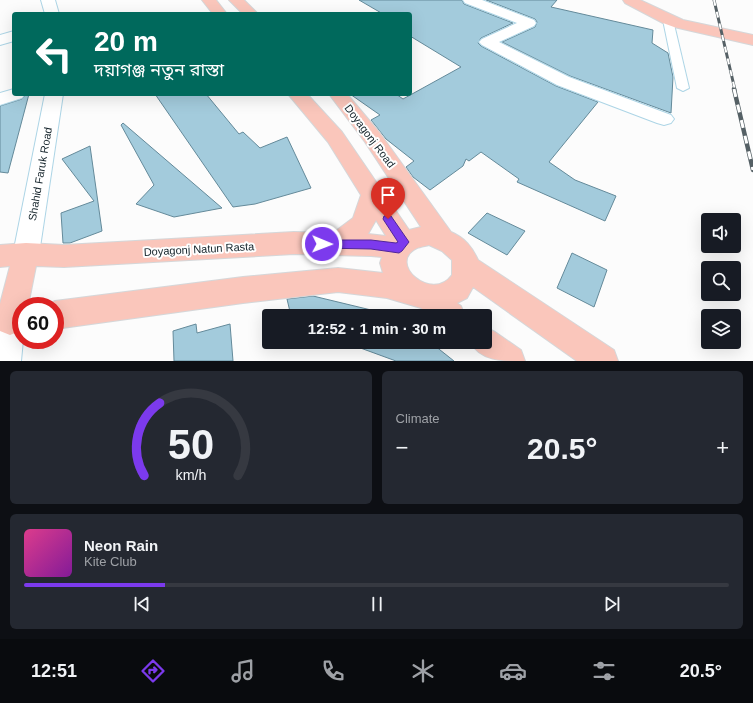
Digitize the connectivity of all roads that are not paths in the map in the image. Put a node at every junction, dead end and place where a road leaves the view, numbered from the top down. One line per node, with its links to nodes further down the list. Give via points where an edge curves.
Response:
1 (48, 0): 6 (street)
2 (209, 0): 7 (main road)
3 (236, 0): 8 (main road)
4 (470, 0): 19 (street, via 529,23 487,42 563,81)
5 (630, 0): 9 (main road)
6 (51, 12)
7 (218, 12)
8 (249, 12)
9 (668, 20): 11 (main road); 13 (lane)
10 (12, 37): 12 (street)
11 (749, 38)
12 (0, 40)
13 (683, 88)
14 (12, 95): 18 (street)
15 (53, 96): 24 (street, Shahid Faruk Road)
16 (299, 96): 20 (main road, via 335,137)
17 (340, 96): 21 (main road, Doyagonj Road, via 372,137)
18 (0, 99)
19 (664, 119)
20 (372, 195): 22 (main road, via 361,226); 23 (main road)
21 (442, 238): 23 (main road, via 416,236); 25 (main road, via 454,245 463,255)
22 (336, 244): 23 (main road, Doyagonj Natun Rasta); 24 (main road, Doyagonj Natun Rasta, via 294,243 72,255)
23 (401, 245): 26 (main road, via 393,262 396,274 403,286)
24 (13, 255): 29 (main road)
25 (466, 267): 26 (main road, via 464,280 456,290 444,297); 33 (main road)
26 (422, 296): 27 (main road); 28 (main road, via 387,286 338,280)
27 (441, 309)
28 (64, 314)
29 (10, 320): 31 (street)
30 (492, 347): 32 (main road)
31 (6, 361)
32 (510, 361)
33 (603, 361)

